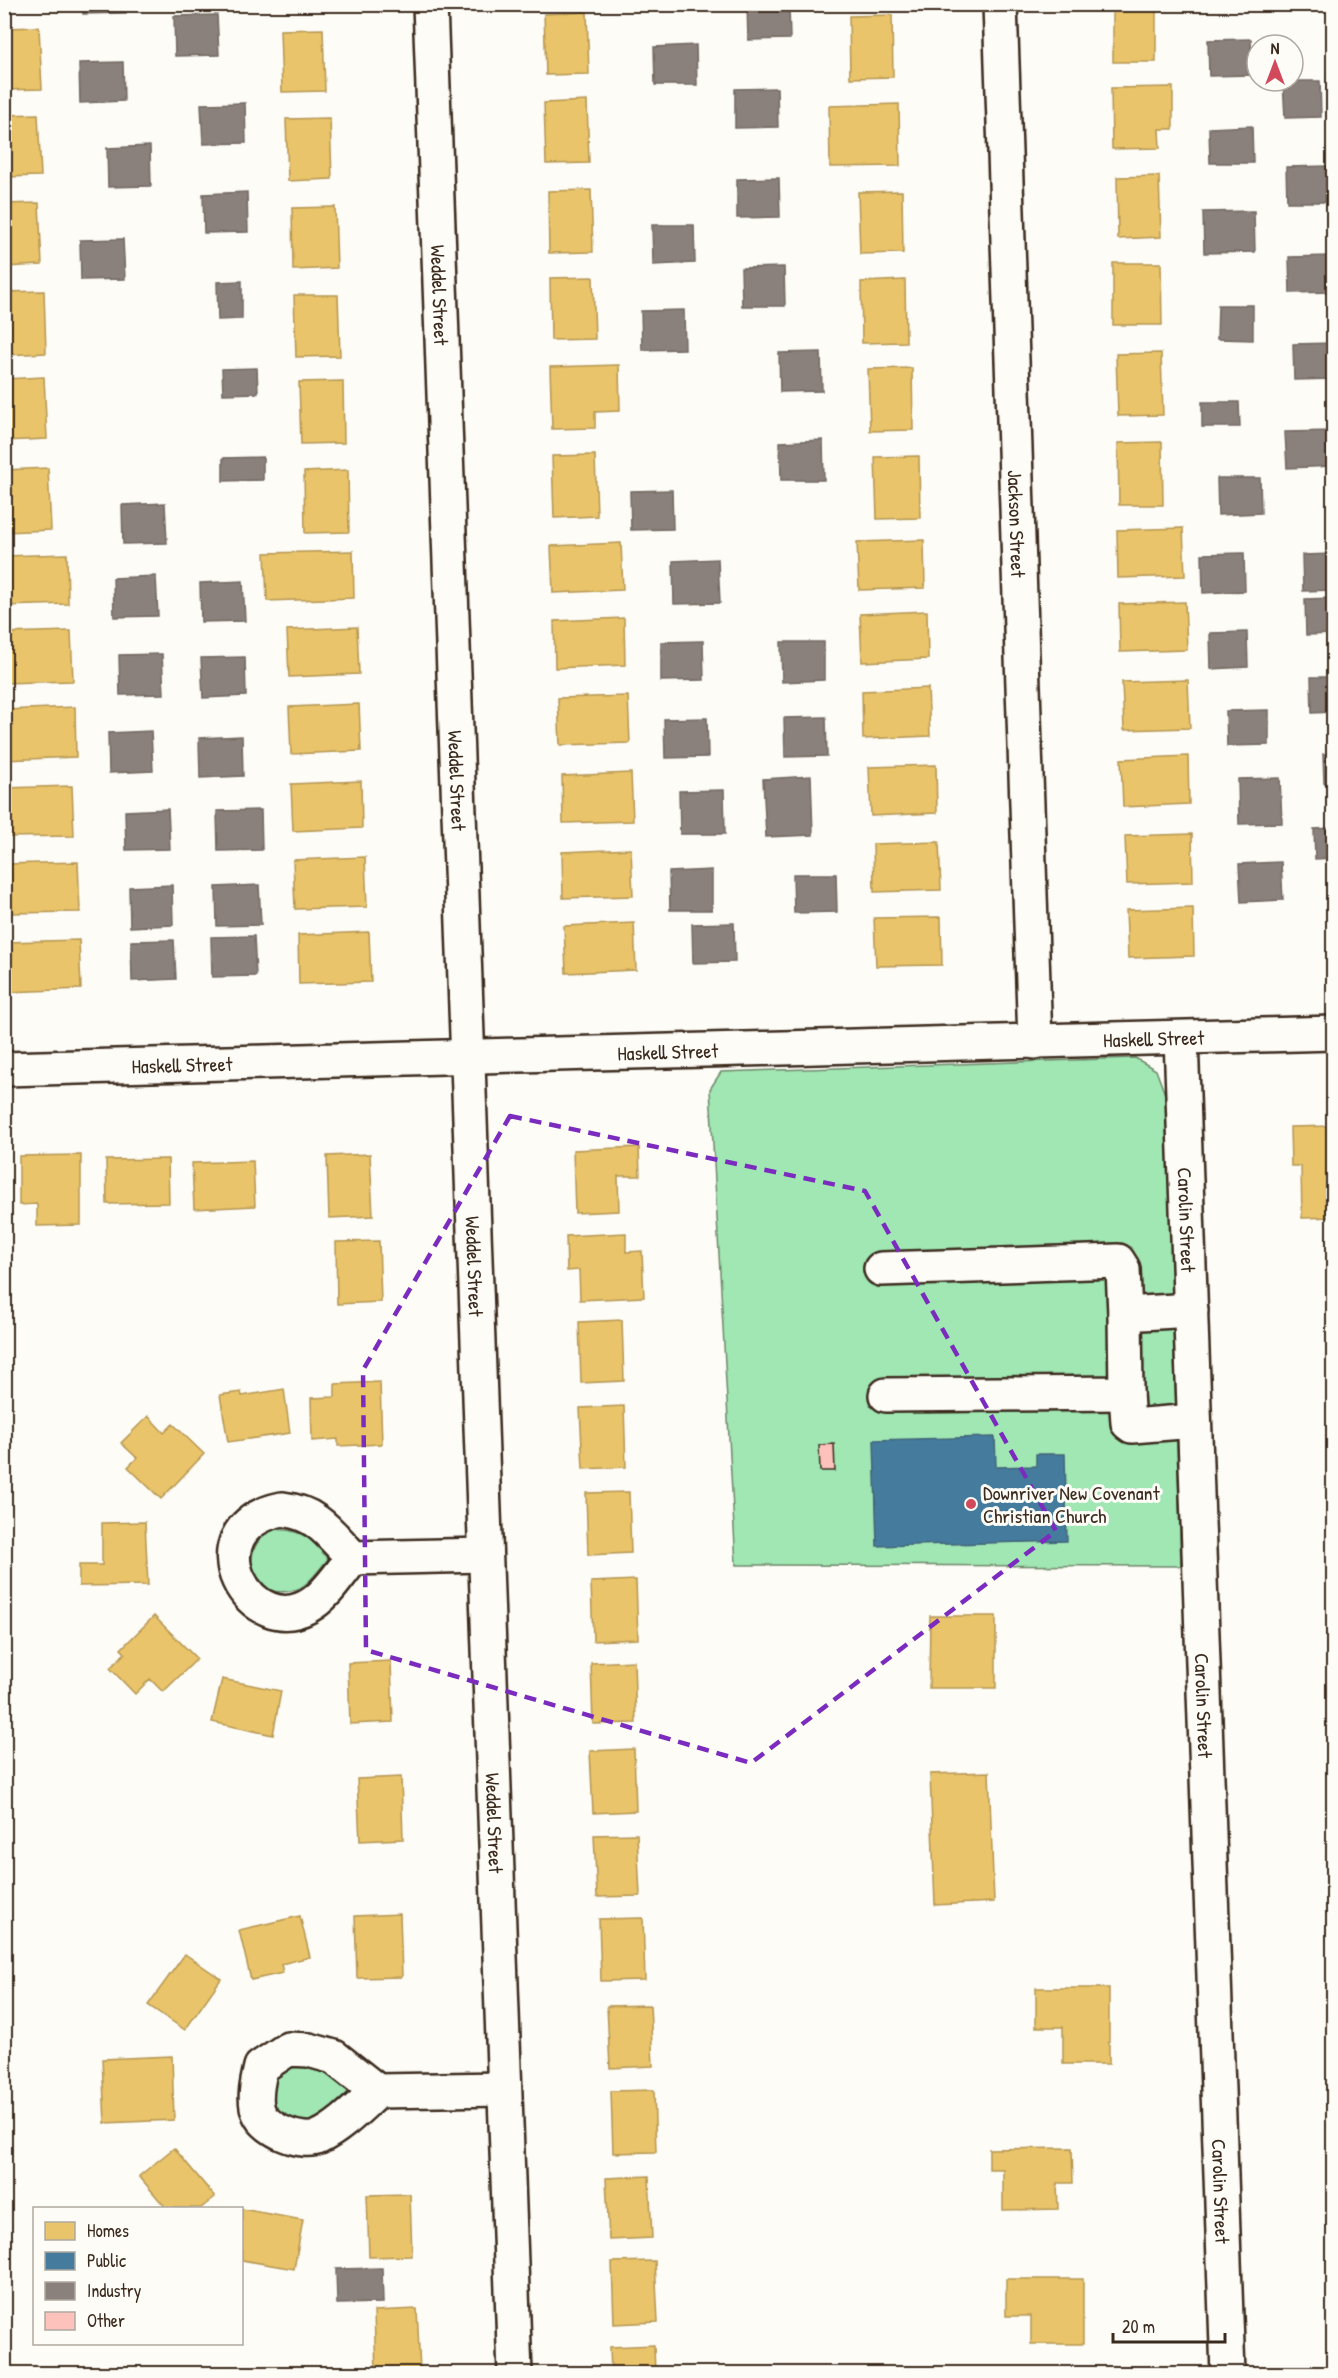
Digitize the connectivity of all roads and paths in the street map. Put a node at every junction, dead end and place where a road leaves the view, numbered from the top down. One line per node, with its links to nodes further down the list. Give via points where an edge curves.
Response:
1 (430, 4): 6 (street, Weddel Street)
2 (1000, 4): 5 (street, Jackson Street)
3 (1334, 1033): 4 (street, Haskell Street)
4 (1181, 1038): 5 (street, Haskell Street); 9 (street, Carolin Street)
5 (1035, 1042): 6 (street, Haskell Street)
6 (466, 1057): 7 (street, Haskell Street); 14 (street, Weddel Street)
7 (4, 1069)
8 (881, 1269): 10 (street, via 1118,1261 1123,1269)
9 (1191, 1310): 10 (street); 13 (street, Carolin Street)
10 (1125, 1314): 11 (street)
11 (1126, 1393): 12 (street); 13 (street, via 1128,1423 1132,1426)
12 (886, 1395)
13 (1194, 1421): 19 (street, Carolin Street)
14 (485, 1555): 15 (street); 16 (street, Weddel Street)
15 (353, 1558)
16 (504, 2089): 17 (street); 18 (street, Weddel Street)
17 (377, 2091)
18 (515, 2373)
19 (1228, 2373)

